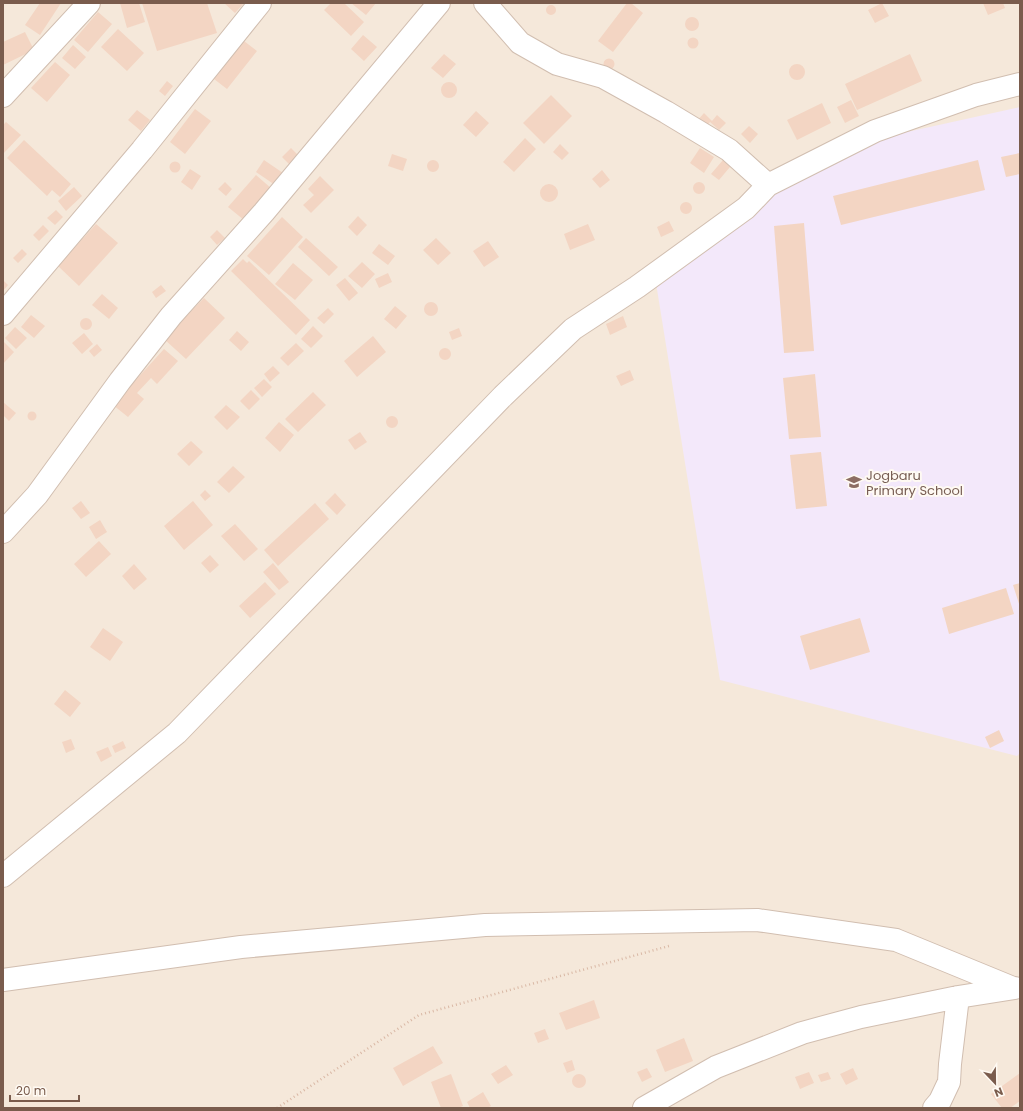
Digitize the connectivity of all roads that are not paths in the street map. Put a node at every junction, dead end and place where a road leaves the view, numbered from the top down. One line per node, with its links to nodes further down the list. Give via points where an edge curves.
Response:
1 (88, 3): 6 (street)
2 (260, 3): 8 (street, via 142,150)
3 (439, 3): 9 (street, via 264,212 171,316 120,381 38,495)
4 (485, 3): 7 (street, via 520,43 557,64 603,77 666,112 729,150)
5 (1020, 84): 7 (street, via 976,95 875,131)
6 (3, 96)
7 (768, 185): 10 (street, via 746,208 637,287 573,329 497,402 177,733)
8 (3, 314)
9 (3, 532)
10 (3, 876)
11 (3, 980): 12 (street, via 241,947 485,925 757,920 896,940)
12 (1017, 988): 13 (street)
13 (958, 997): 14 (street, via 861,1017 802,1033 716,1067); 15 (street, via 949,1082)
14 (644, 1108)
15 (934, 1108)

